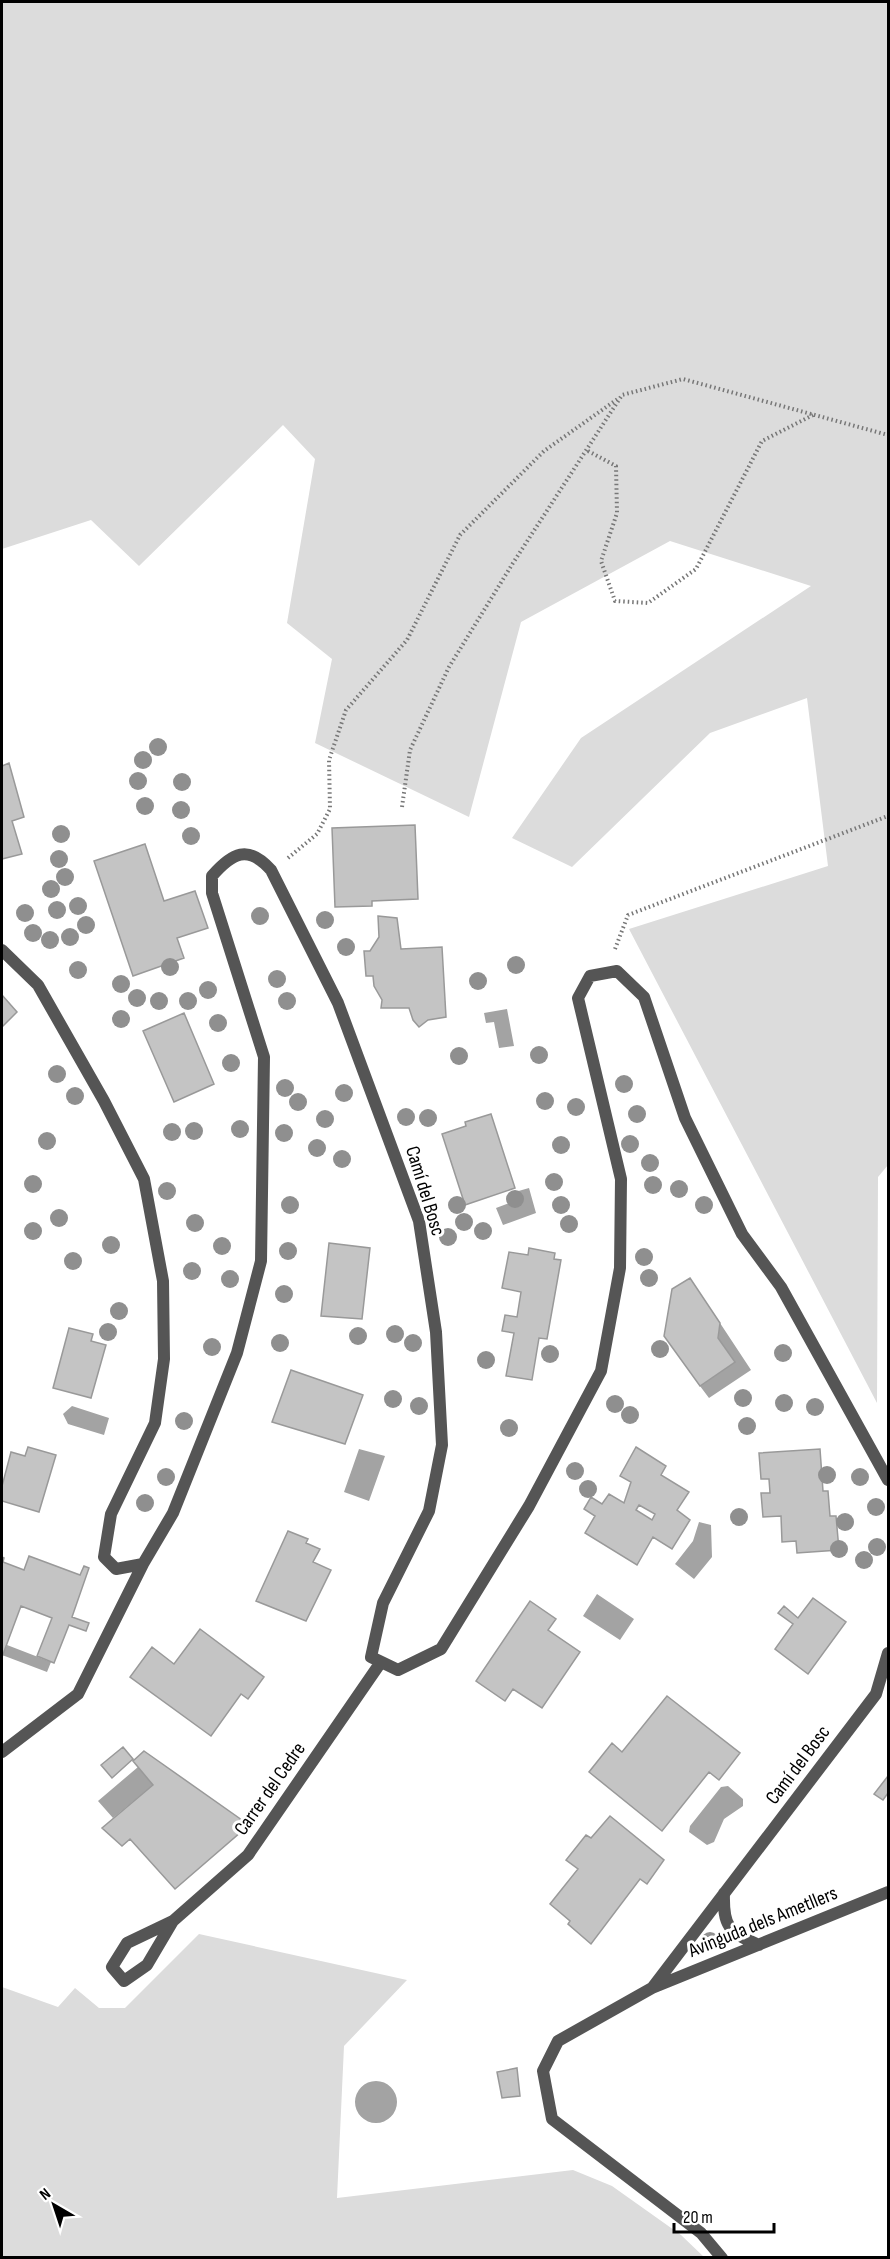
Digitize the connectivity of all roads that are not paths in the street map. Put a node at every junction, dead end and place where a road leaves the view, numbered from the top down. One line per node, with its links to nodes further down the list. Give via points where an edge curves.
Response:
1 (2, 950): 3 (street, via 38,985 144,1179 164,1281 164,1359 154,1423 111,1514 104,1557 116,1569)
2 (888, 1480): 5 (street, via 781,1287 742,1234 686,1118 644,997 617,971 590,976 578,998 621,1179 620,1268 601,1371 529,1506 441,1649 399,1670)
3 (143, 1564): 5 (street, Camí del Bosc, via 173,1513 237,1353 261,1261 264,1057 212,893 212,876 232,856 244,854 261,858 271,870 338,1003 419,1221 436,1332 442,1445 429,1511 383,1603 371,1657); 6 (street, via 78,1694)
4 (888, 1653): 8 (street, Camí del Bosc, via 876,1694)
5 (381, 1662): 9 (street, Carrer del Cedre, via 248,1855)
6 (2, 1752)
7 (888, 1892): 10 (street, Avinguda dels Ametllers)
8 (724, 1893): 10 (street, via 723,1917 731,1930); 11 (street, Camí del Bosc)
9 (173, 1921): 9 (street, Carrer del Cedre, via 127,1943 112,1967 124,1981 147,1965)
10 (759, 1944): 11 (street, Avinguda dels Ametllers)
11 (652, 1988): 12 (street, Avinguda dels Ametllers, via 558,2042 543,2071 552,2119 701,2234)
12 (722, 2258)

